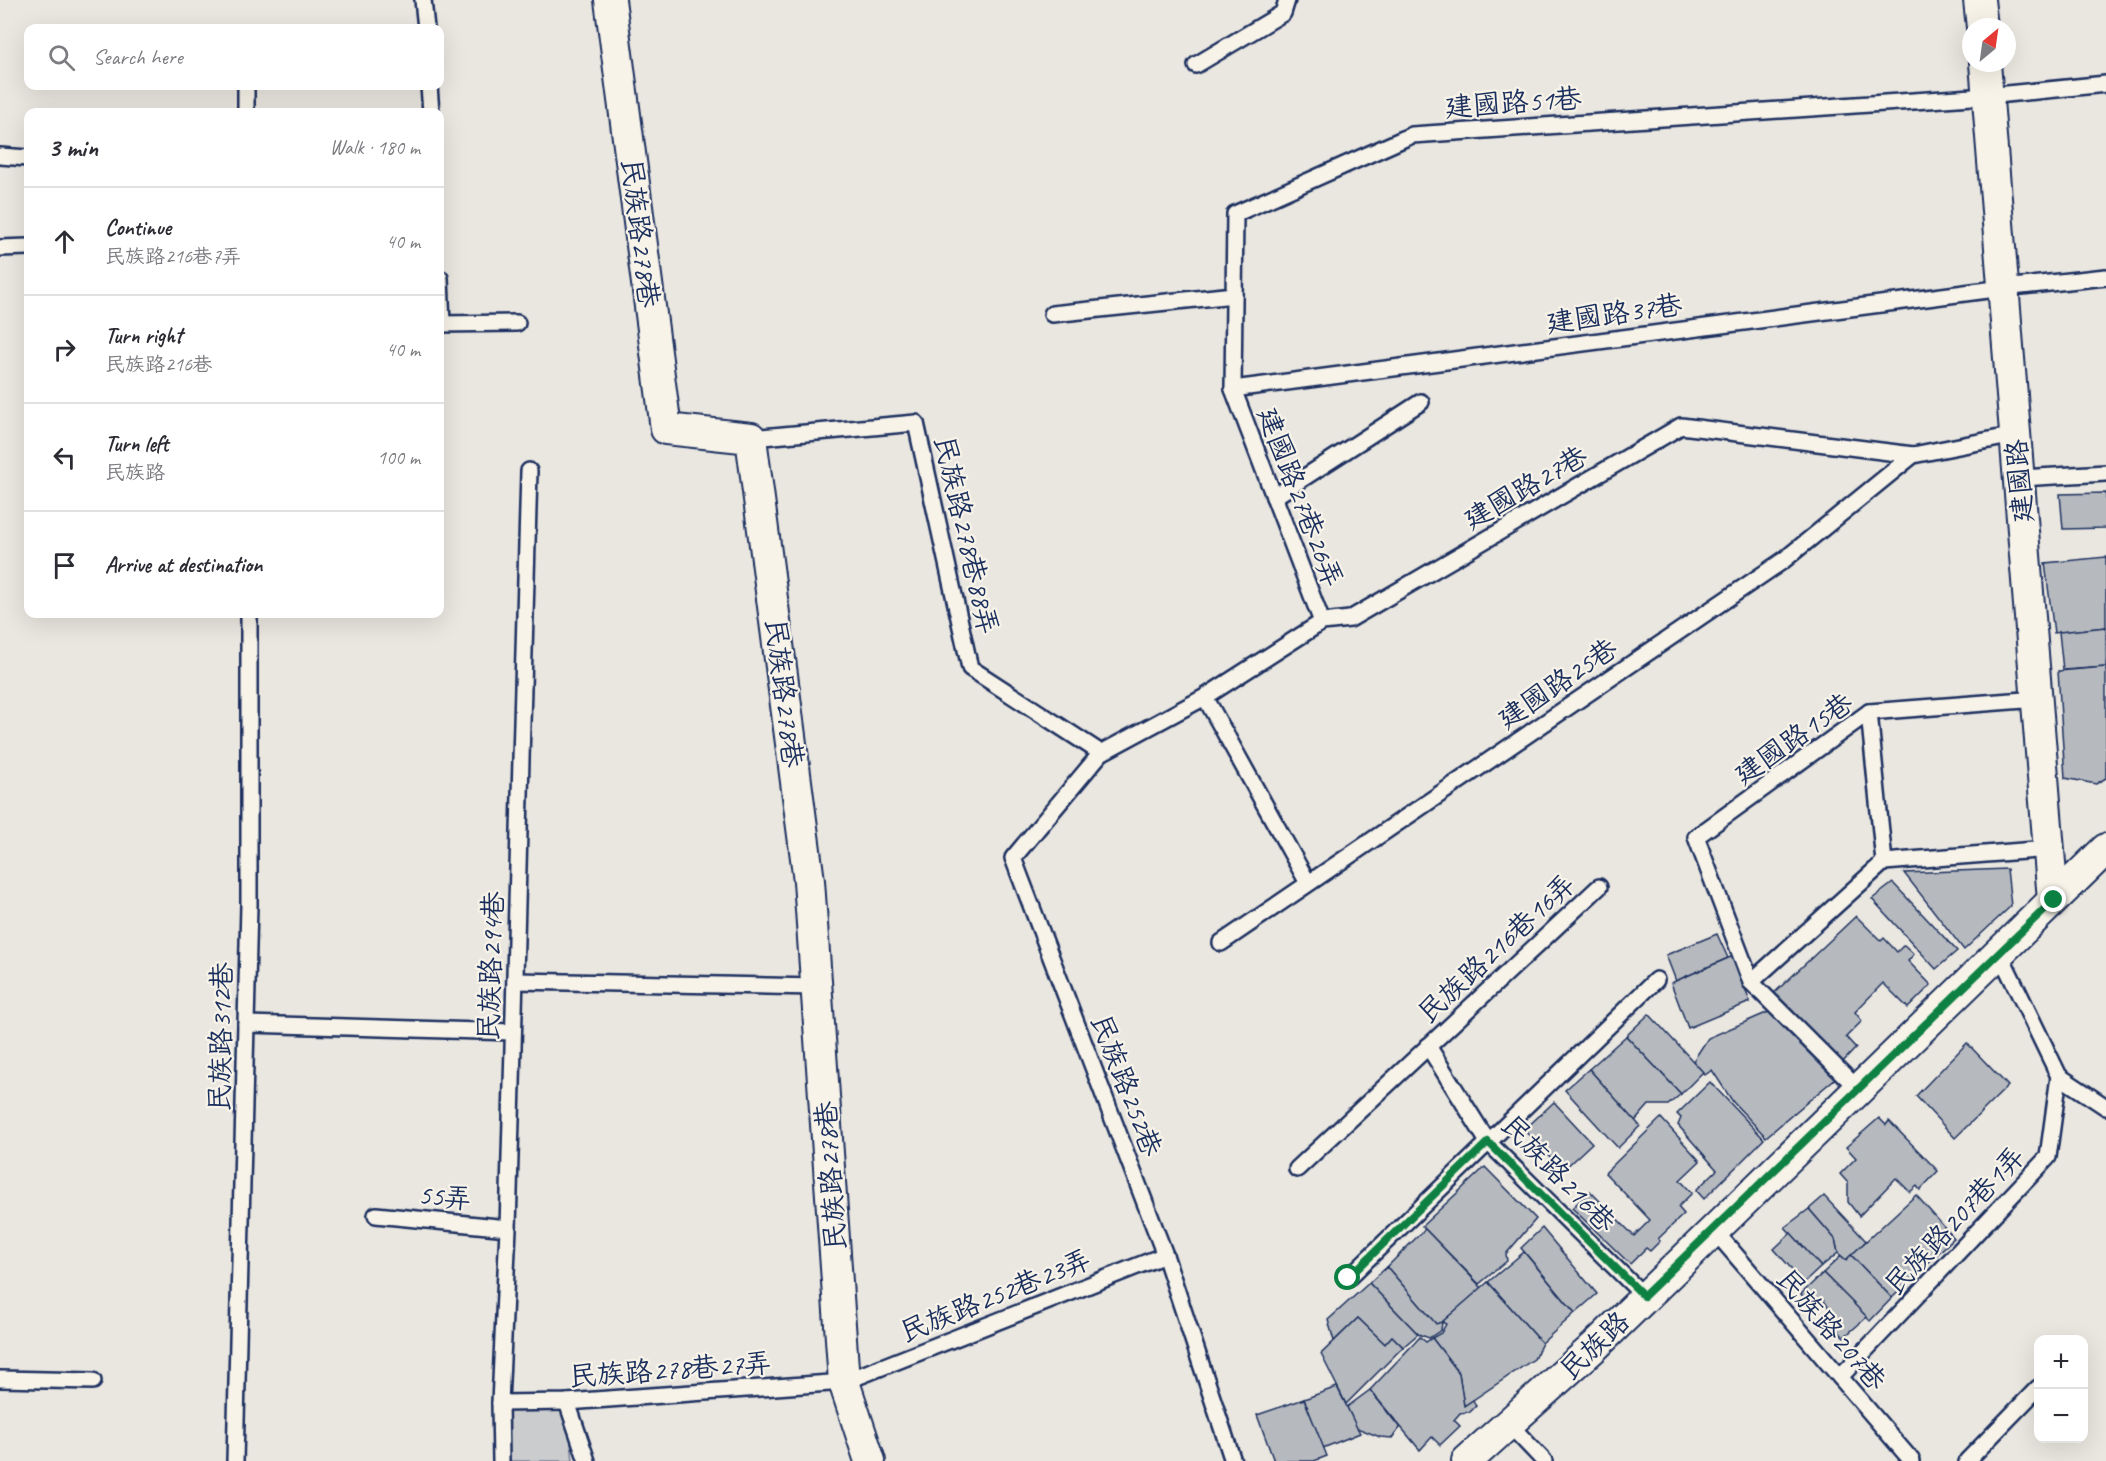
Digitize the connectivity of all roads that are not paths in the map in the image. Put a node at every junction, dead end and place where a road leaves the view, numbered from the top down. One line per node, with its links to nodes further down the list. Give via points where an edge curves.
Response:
1 (423, 0): 6 (lane)
2 (610, 0): 28 (street, 民族路278巷, via 666,429)
3 (1287, 0): 7 (lane, via 1283,13)
4 (1979, 0): 5 (street)
5 (1981, 18)
6 (426, 24)
7 (1196, 65)
8 (1986, 72): 12 (street, 建國路)
9 (2106, 84): 12 (lane)
10 (246, 90): 13 (lane)
11 (429, 90): 14 (lane)
12 (1987, 96): 20 (street, 建國路); 21 (lane, 建國路51巷, via 1412,135 1235,213)
13 (246, 108)
14 (431, 108)
15 (0, 156): 16 (lane)
16 (24, 158)
17 (24, 247): 18 (lane)
18 (0, 248)
19 (2106, 277): 20 (lane, 建國路37巷)
20 (2003, 288): 25 (lane, 建國路37巷); 27 (street, 建國路)
21 (1234, 296): 22 (lane); 25 (lane, 建國路51巷)
22 (1052, 314)
23 (517, 323): 24 (lane)
24 (444, 324)
25 (1233, 389): 33 (lane, 建國路27巷26弄)
26 (1421, 402): 33 (lane)
27 (2015, 435): 29 (lane, 建國路27巷); 32 (street, 建國路)
28 (751, 438): 39 (lane, 民族路278巷88弄, via 916,423 970,668); 51 (street, 民族路278巷, via 809,881)
29 (1913, 455): 35 (lane, 建國路27巷, via 1681,426 1350,619); 43 (lane, 建國路25巷, via 1785,560)
30 (529, 471): 49 (lane, 民族路294巷)
31 (2106, 473): 32 (lane)
32 (2019, 478): 37 (street, 建國路)
33 (1274, 497): 35 (lane, 建國路27巷26弄)
34 (249, 618): 52 (lane, 民族路312巷)
35 (1322, 622): 36 (lane, 建國路27巷)
36 (1205, 697): 39 (lane, 建國路27巷); 43 (lane)
37 (2037, 699): 38 (lane, 建國路15巷); 40 (street, 建國路)
38 (1869, 712): 42 (lane); 50 (lane, 建國路15巷, via 1696,837)
39 (1101, 753): 63 (lane, 民族路252巷, via 1013,858)
40 (2049, 849): 42 (lane); 45 (street, 建國路)
41 (2106, 849): 45 (street, 民族路)
42 (1884, 862): 50 (lane)
43 (1308, 883): 46 (lane, 建國路25巷)
44 (1599, 887): 54 (lane, 民族路216巷16弄)
45 (2054, 900): 47 (street, 民族路)
46 (1221, 942)
47 (1999, 952): 55 (lane); 56 (street, 民族路)
48 (1656, 980): 58 (lane)
49 (515, 981): 51 (lane); 53 (lane, 民族路294巷)
50 (1751, 982): 56 (lane)
51 (816, 987): 69 (street, 民族路278巷)
52 (246, 1024): 53 (lane); 74 (lane, 民族路312巷)
53 (513, 1032): 61 (lane, 民族路294巷)
54 (1428, 1046): 58 (lane, 民族路216巷); 59 (lane, 民族路216巷16弄)
55 (2059, 1076): 57 (lane); 66 (lane, 民族路207巷1弄, via 2048,1157)
56 (1859, 1090): 62 (street, 民族路)
57 (2106, 1107)
58 (1488, 1142): 64 (lane); 65 (lane, 民族路216巷)
59 (1297, 1169)
60 (376, 1215): 61 (lane, 55弄)
61 (508, 1228): 72 (lane, 民族路294巷)
62 (1714, 1230): 65 (street, 民族路); 66 (lane, 民族路207巷)
63 (1165, 1255): 69 (lane, 民族路252巷23弄); 78 (lane, 民族路252巷)
64 (1348, 1278)
65 (1644, 1296): 73 (street, 民族路)
66 (1840, 1377): 81 (lane, 民族路207巷)
67 (0, 1379): 68 (lane)
68 (93, 1381)
69 (844, 1382): 71 (lane, 民族路278巷27弄); 77 (street, 民族路278巷)
70 (2037, 1389): 82 (lane)
71 (567, 1402): 72 (lane, 民族路278巷27弄); 76 (lane)
72 (500, 1403): 75 (lane, 民族路294巷)
73 (1509, 1424): 79 (street, 民族路); 80 (lane)
74 (235, 1461)
75 (501, 1461)
76 (587, 1461)
77 (870, 1461)
78 (1233, 1461)
79 (1467, 1461)
80 (1544, 1461)
81 (1912, 1461)
82 (1967, 1461)

